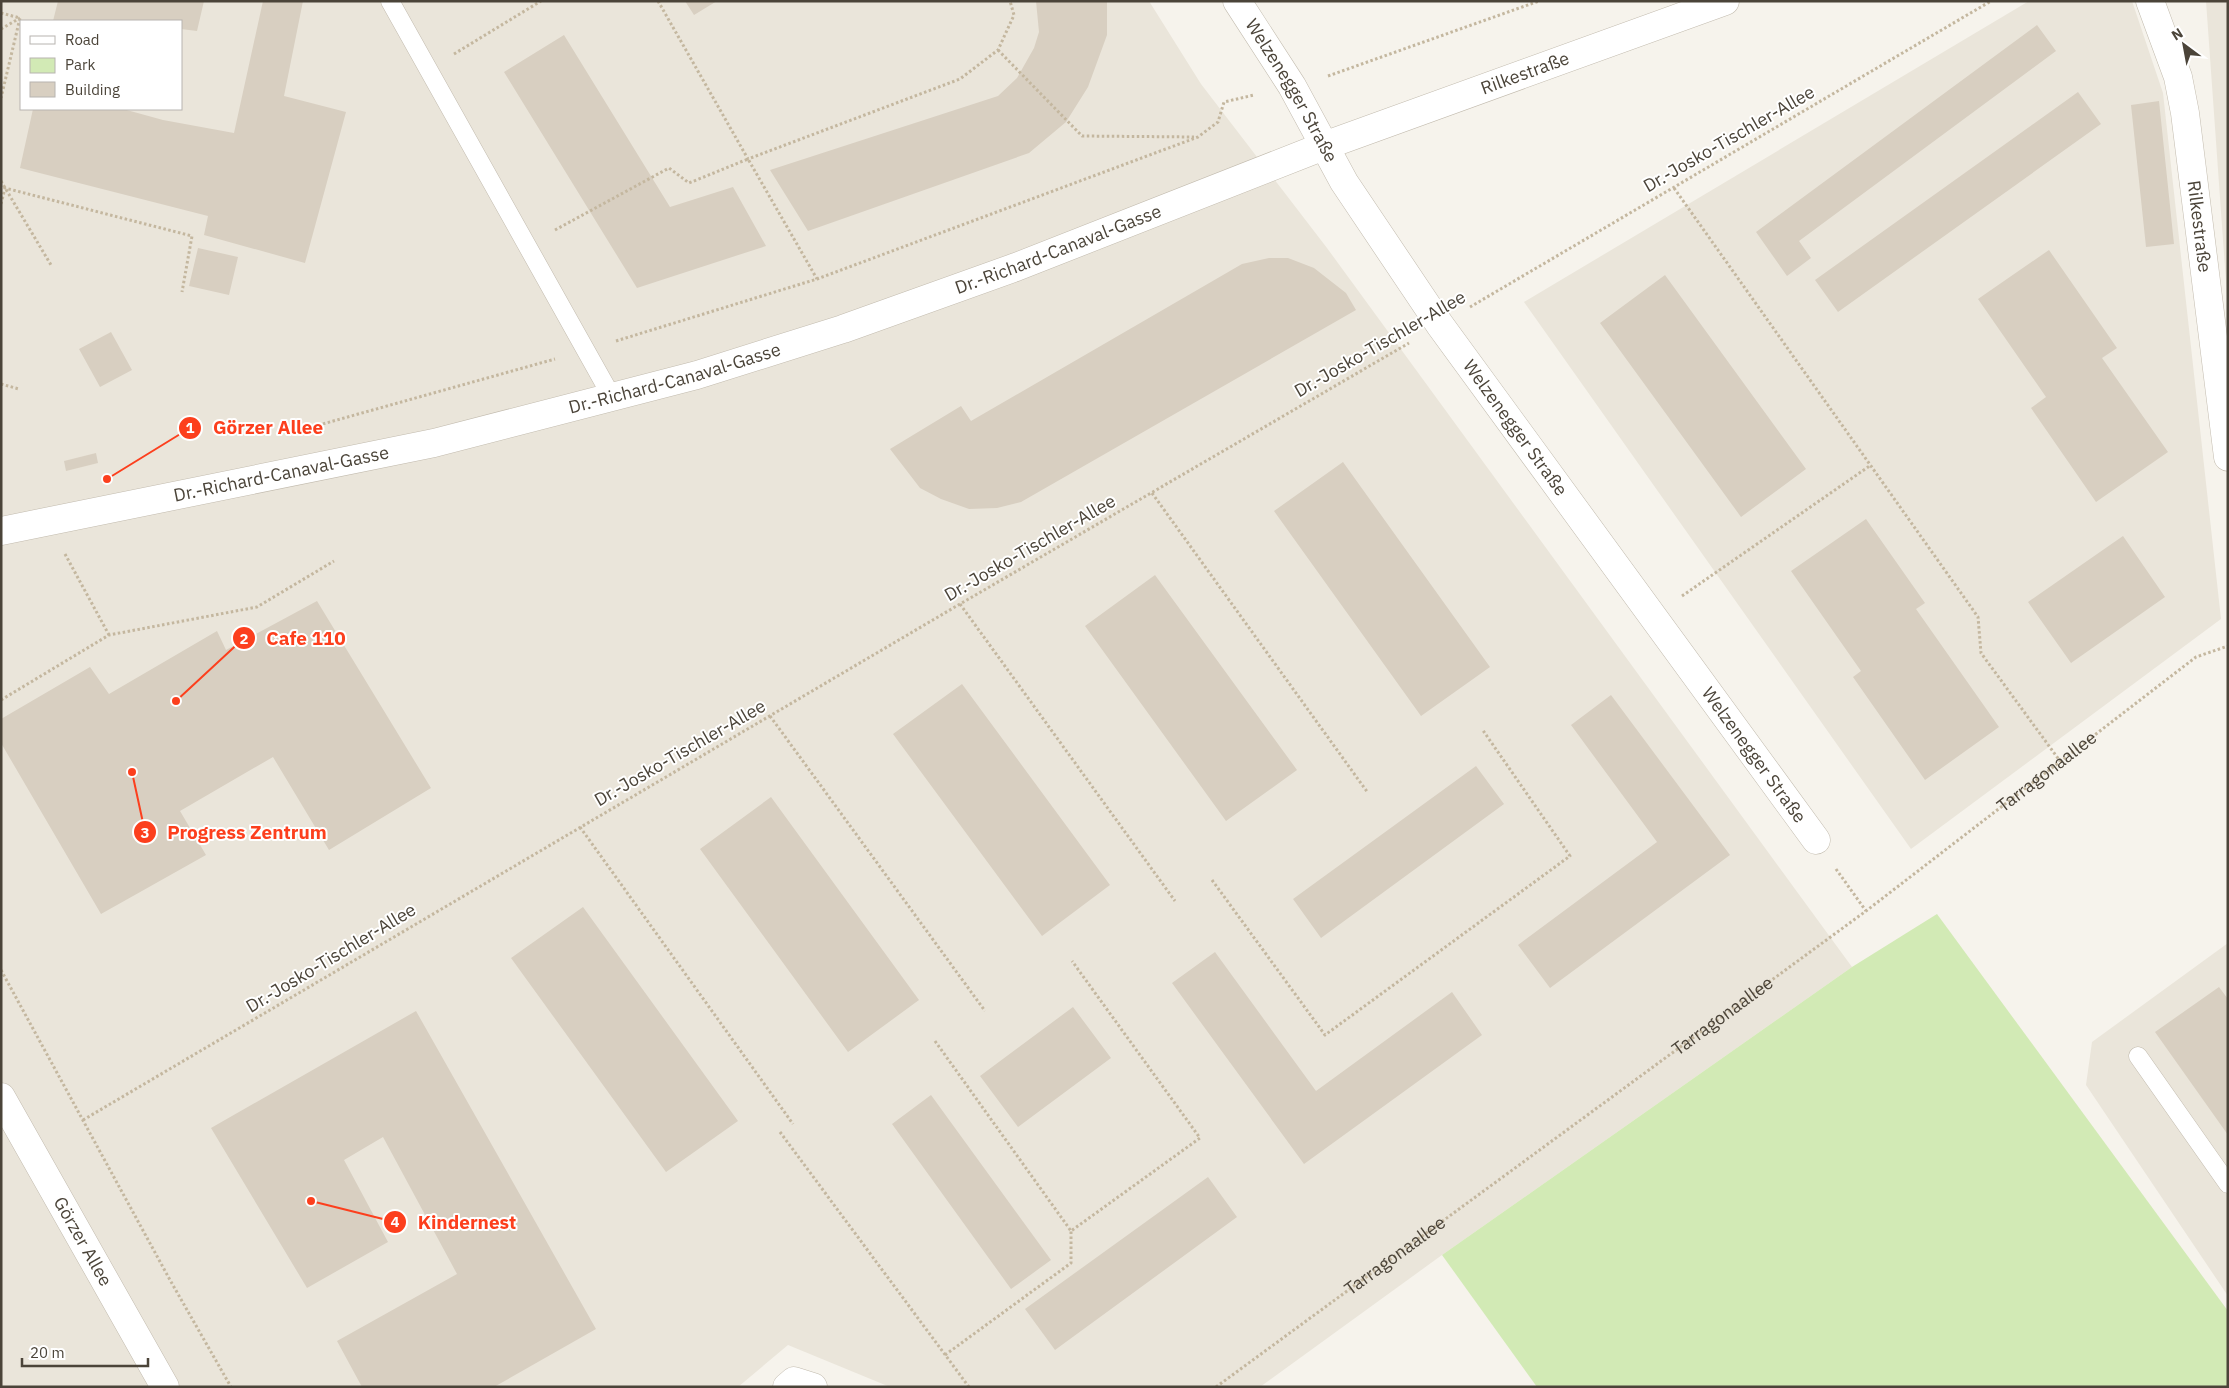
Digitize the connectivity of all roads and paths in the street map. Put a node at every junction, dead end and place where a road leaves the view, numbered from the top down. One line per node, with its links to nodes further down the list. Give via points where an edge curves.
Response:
1 (390, 1): 14 (lane)
2 (541, 1): 14 (path)
3 (658, 1): 19 (path)
4 (1010, 1): 13 (path, via 1014,15)
5 (1237, 1): 15 (street, Welzenegger Straße)
6 (1540, 1): 15 (path, via 1345,72)
7 (1725, 1): 18 (street, Rilkestraße)
8 (1991, 1): 22 (path, Dr.-Josko-Tischler-Allee)
9 (2150, 1): 34 (street, Rilkestraße, via 2178,77 2185,113)
10 (1, 13): 11 (path)
11 (20, 18): 12 (path); 16 (path)
12 (1, 29)
13 (998, 50): 17 (path, via 1082,136); 19 (path, via 960,79)
14 (428, 70): 24 (lane)
15 (1292, 86): 17 (path, via 1224,102 1218,122); 18 (street, Welzenegger Straße)
16 (1, 98)
17 (1198, 137): 26 (path)
18 (1324, 146): 28 (street, Welzenegger Straße, via 1344,182); 32 (street, Dr.-Richard-Canaval-Gasse, via 1016,267 843,329)
19 (748, 159): 24 (path, via 689,183 669,168); 26 (path)
20 (1, 181): 21 (path)
21 (5, 188): 23 (path); 25 (path); 27 (path, via 192,236)
22 (1674, 188): 28 (path, Dr.-Josko-Tischler-Allee); 35 (path)
23 (1, 204)
24 (526, 245): 29 (lane)
25 (51, 265)
26 (817, 279): 29 (path)
27 (182, 292)
28 (1440, 325): 36 (path, Dr.-Josko-Tischler-Allee); 41 (street, Welzenegger Straße)
29 (586, 351): 32 (lane); 33 (path)
30 (1, 384): 31 (path)
31 (19, 388)
32 (613, 399): 37 (street, Dr.-Richard-Canaval-Gasse, via 434,444)
33 (286, 434)
34 (2228, 457)
35 (1871, 465): 41 (path); 47 (path, via 1978,617 1981,653)
36 (1152, 493): 40 (path, Dr.-Josko-Tischler-Allee); 48 (path)
37 (48, 523): 38 (street, Dr.-Richard-Canaval-Gasse); 42 (path)
38 (1, 531)
39 (334, 561): 42 (path, via 257,607)
40 (960, 604): 45 (path, Dr.-Josko-Tischler-Allee); 52 (path)
41 (1652, 617): 50 (street, Welzenegger Straße)
42 (109, 635): 44 (path)
43 (2228, 646): 47 (path, Tarragonaallee, via 2196,657)
44 (1, 700)
45 (770, 716): 49 (path, Dr.-Josko-Tischler-Allee); 56 (path)
46 (1482, 729): 51 (path, via 1570,856 1325,1035)
47 (2060, 761): 53 (path, Tarragonaallee)
48 (1368, 793)
49 (580, 827): 60 (path, Dr.-Josko-Tischler-Allee); 61 (path)
50 (1816, 840): 53 (path)
51 (1212, 880)
52 (1175, 901)
53 (1866, 911): 71 (path, Tarragonaallee)
54 (1072, 961): 64 (path, via 1200,1138)
55 (1, 970): 60 (path)
56 (985, 1012)
57 (935, 1041): 64 (path)
58 (2138, 1056): 63 (lane)
59 (1, 1097): 66 (street, Görzer Allee)
60 (83, 1120): 67 (path)
61 (793, 1124)
62 (780, 1132): 65 (path)
63 (2228, 1184)
64 (1071, 1231): 65 (path, via 1071,1263)
65 (945, 1355): 70 (path)
66 (165, 1387)
67 (231, 1387)
68 (787, 1387): 69 (street, via 794,1381)
69 (813, 1387)
70 (969, 1387)
71 (1216, 1387)

